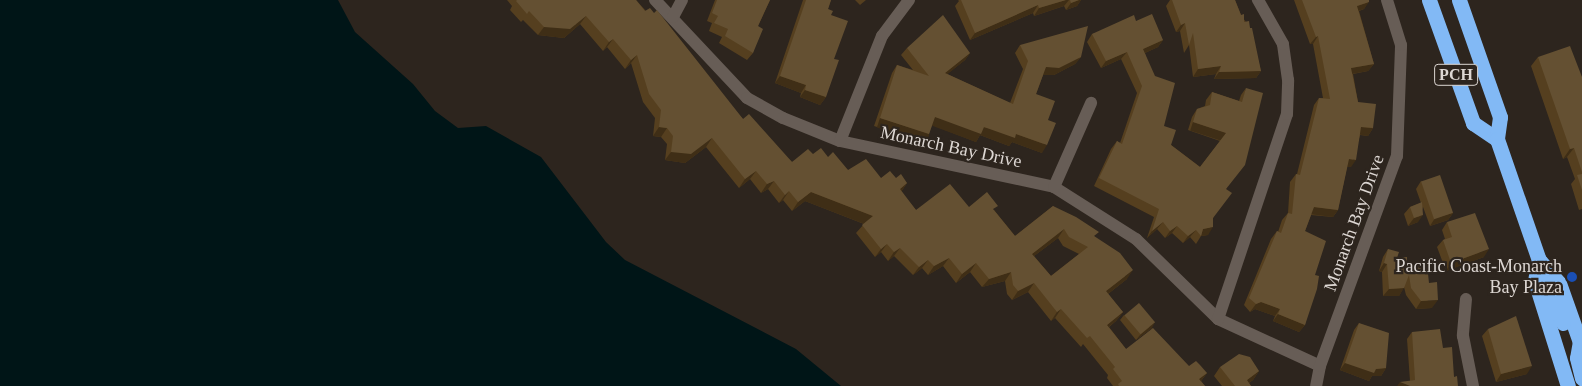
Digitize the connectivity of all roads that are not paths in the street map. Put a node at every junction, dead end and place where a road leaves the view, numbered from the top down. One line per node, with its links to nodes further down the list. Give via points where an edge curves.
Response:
1 (655, 0): 8 (street, Monarch Bay Drive)
2 (682, 0): 8 (street)
3 (909, 0): 11 (street, via 882,36)
4 (1258, 0): 15 (street, via 1283,44 1288,80 1287,114)
5 (1387, 0): 17 (street, Monarch Bay Drive, via 1401,46 1397,156)
6 (1429, 0): 10 (highway, PCH, via 1473,123)
7 (1459, 0): 10 (highway, PCH, via 1500,117)
8 (673, 17): 11 (street, Monarch Bay Drive, via 714,66 747,98 783,118)
9 (1091, 103): 12 (street)
10 (1497, 139): 13 (highway, PCH)
11 (840, 141): 12 (street, Monarch Bay Drive)
12 (1054, 187): 15 (street, Monarch Bay Drive, via 1136,239)
13 (1539, 263): 16 (highway, PCH, via 1559,283); 21 (highway, PCH, via 1535,281)
14 (1466, 299): 20 (street, via 1464,336)
15 (1218, 319): 17 (street, Monarch Bay Drive)
16 (1581, 345): 18 (highway, via 1578,358)
17 (1320, 366): 19 (street, Monarch Bay Drive)
18 (1582, 378)
19 (1316, 386)
20 (1473, 386)
21 (1568, 386)

